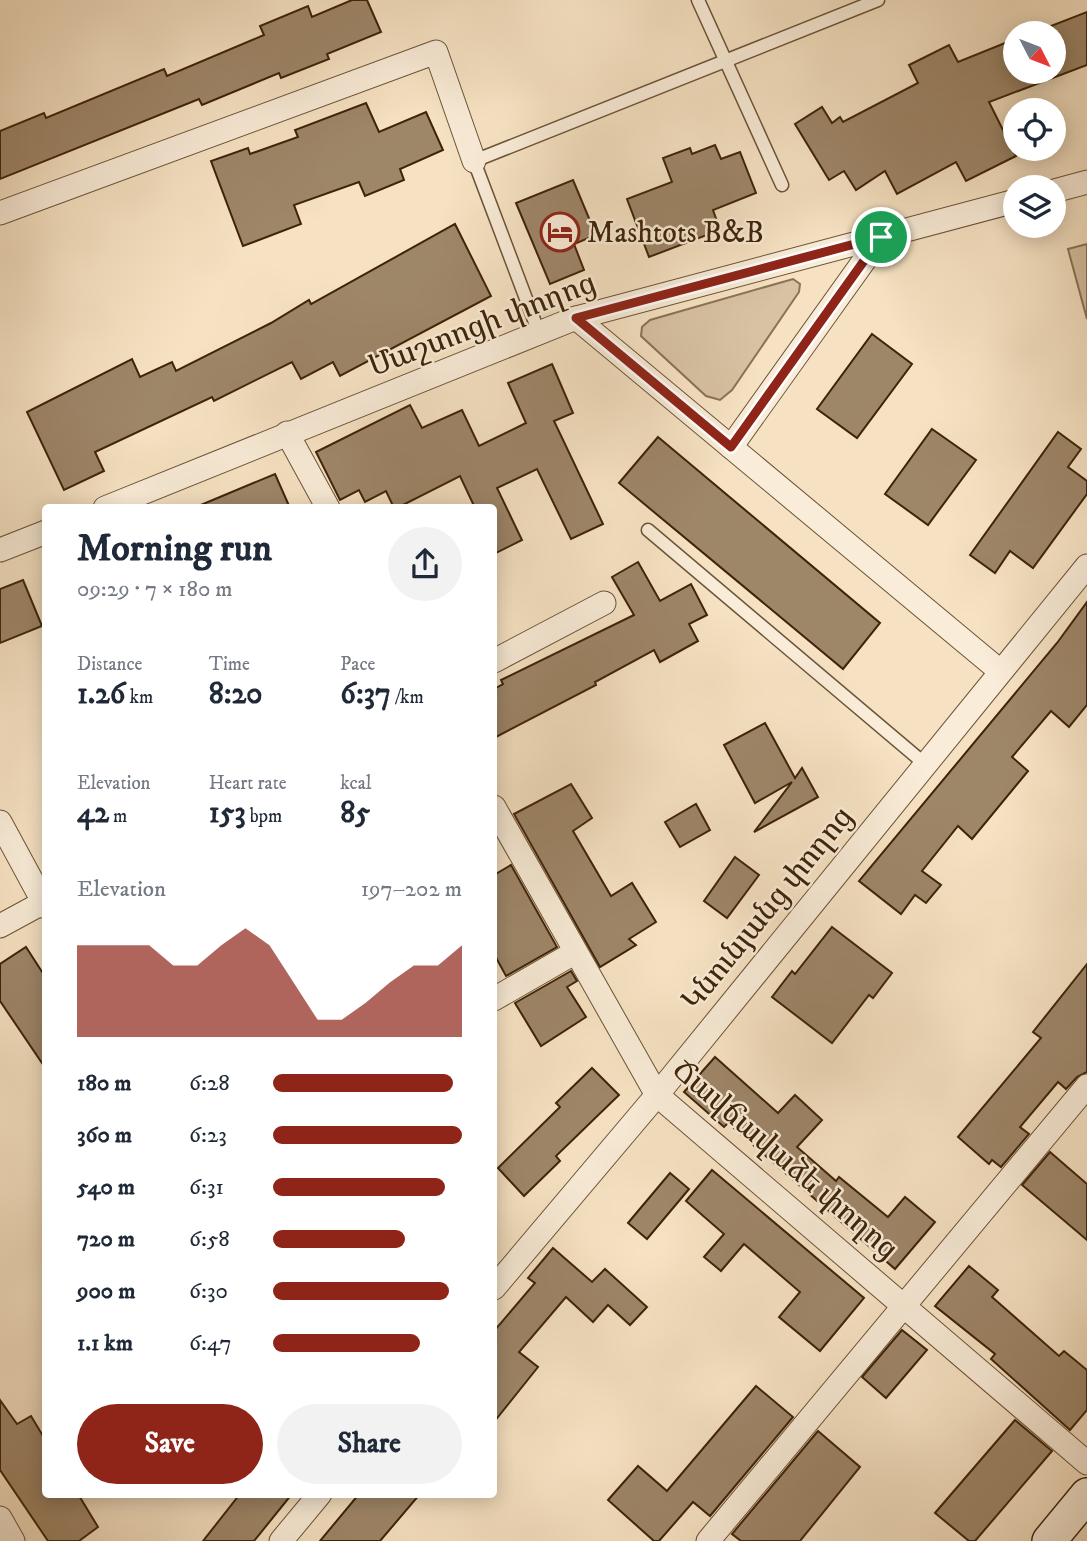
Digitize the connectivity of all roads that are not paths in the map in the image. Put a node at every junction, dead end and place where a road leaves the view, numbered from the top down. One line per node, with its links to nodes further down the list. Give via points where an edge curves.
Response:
1 (698, 0): 3 (lane)
2 (878, 0): 3 (lane)
3 (726, 60): 4 (lane); 6 (lane)
4 (474, 161): 9 (street, via 436,52); 12 (lane)
5 (1087, 182): 7 (street)
6 (782, 186)
7 (1066, 188)
8 (1003, 204): 10 (street, Մաշտոցի փողոց)
9 (0, 213)
10 (881, 237): 11 (street, Մաշտոցի փողոց); 14 (street)
11 (576, 318): 12 (street, Մաշտոցի փողոց); 14 (street)
12 (539, 333): 13 (street, Մաշտոցի փողոց)
13 (287, 433): 15 (street, Մաշտոցի փողոց); 16 (street)
14 (731, 447): 23 (street)
15 (115, 504)
16 (326, 504)
17 (648, 530): 24 (lane)
18 (42, 533): 19 (street)
19 (0, 550)
20 (1087, 566): 23 (street, Կնունյանց փողոց)
21 (604, 603): 22 (street)
22 (497, 659)
23 (1000, 671): 24 (street, Կնունյանց փողոց)
24 (925, 764): 33 (street, Կնունյանց փողոց)
25 (497, 812): 30 (street, Ճավճավաձե փողոց)
26 (0, 822): 27 (street)
27 (42, 899)
28 (42, 905): 29 (street)
29 (0, 926)
30 (574, 953): 31 (street); 33 (street, Ճավճավաձե փողոց)
31 (497, 997)
32 (1087, 1086): 35 (street)
33 (657, 1095): 34 (street, Կնունյանց փողոց); 35 (street, Ճավճավաձե փողոց)
34 (497, 1284)
35 (905, 1305): 36 (street, Ճավճավաձե փողոց); 42 (street)
36 (1087, 1464)
37 (1087, 1495): 43 (main road)
38 (317, 1498): 41 (street)
39 (0, 1518): 40 (street)
40 (13, 1541)
41 (281, 1541)
42 (708, 1541)
43 (1049, 1541)

